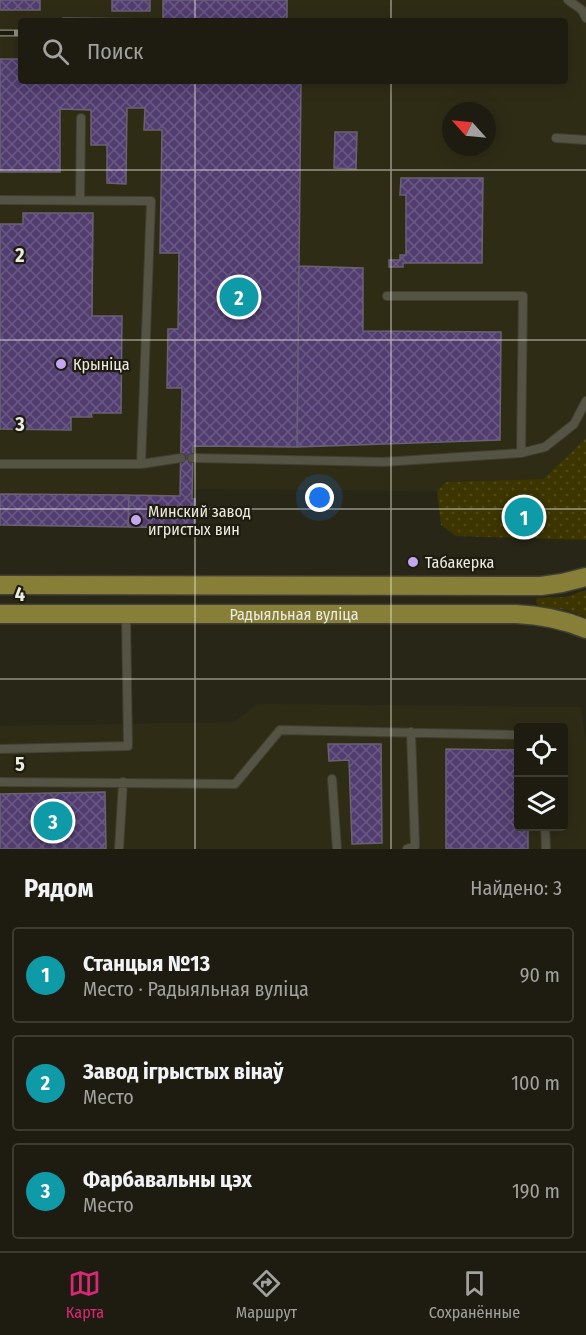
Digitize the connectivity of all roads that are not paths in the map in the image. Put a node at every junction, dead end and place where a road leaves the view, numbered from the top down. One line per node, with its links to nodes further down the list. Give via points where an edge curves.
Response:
1 (568, 0): 2 (lane)
2 (586, 18)
3 (81, 118): 7 (lane)
4 (556, 138): 5 (lane)
5 (586, 140)
6 (0, 200): 7 (lane)
7 (80, 200): 14 (lane, via 151,201)
8 (387, 296): 10 (lane, via 524,296)
9 (586, 401): 10 (lane, via 574,424 545,447)
10 (521, 453): 12 (lane, via 383,462)
11 (181, 458): 14 (lane)
12 (192, 458)
13 (0, 464): 14 (lane)
14 (141, 464)
15 (586, 577): 16 (main road, Радыяльная вуліца, via 541,586)
16 (0, 585)
17 (126, 613): 18 (main road, Радыяльная вуліца); 19 (main road, Радыяльная вуліца, via 540,615); 22 (lane, via 128,746)
18 (0, 614)
19 (586, 629)
20 (411, 732): 21 (lane); 25 (lane, via 280,730 235,784); 29 (lane, via 415,846)
21 (514, 735)
22 (0, 749)
23 (332, 780): 28 (lane)
24 (0, 782): 25 (lane)
25 (123, 782): 27 (lane)
26 (545, 831): 30 (lane)
27 (119, 849)
28 (337, 849)
29 (407, 849)
30 (546, 849)

